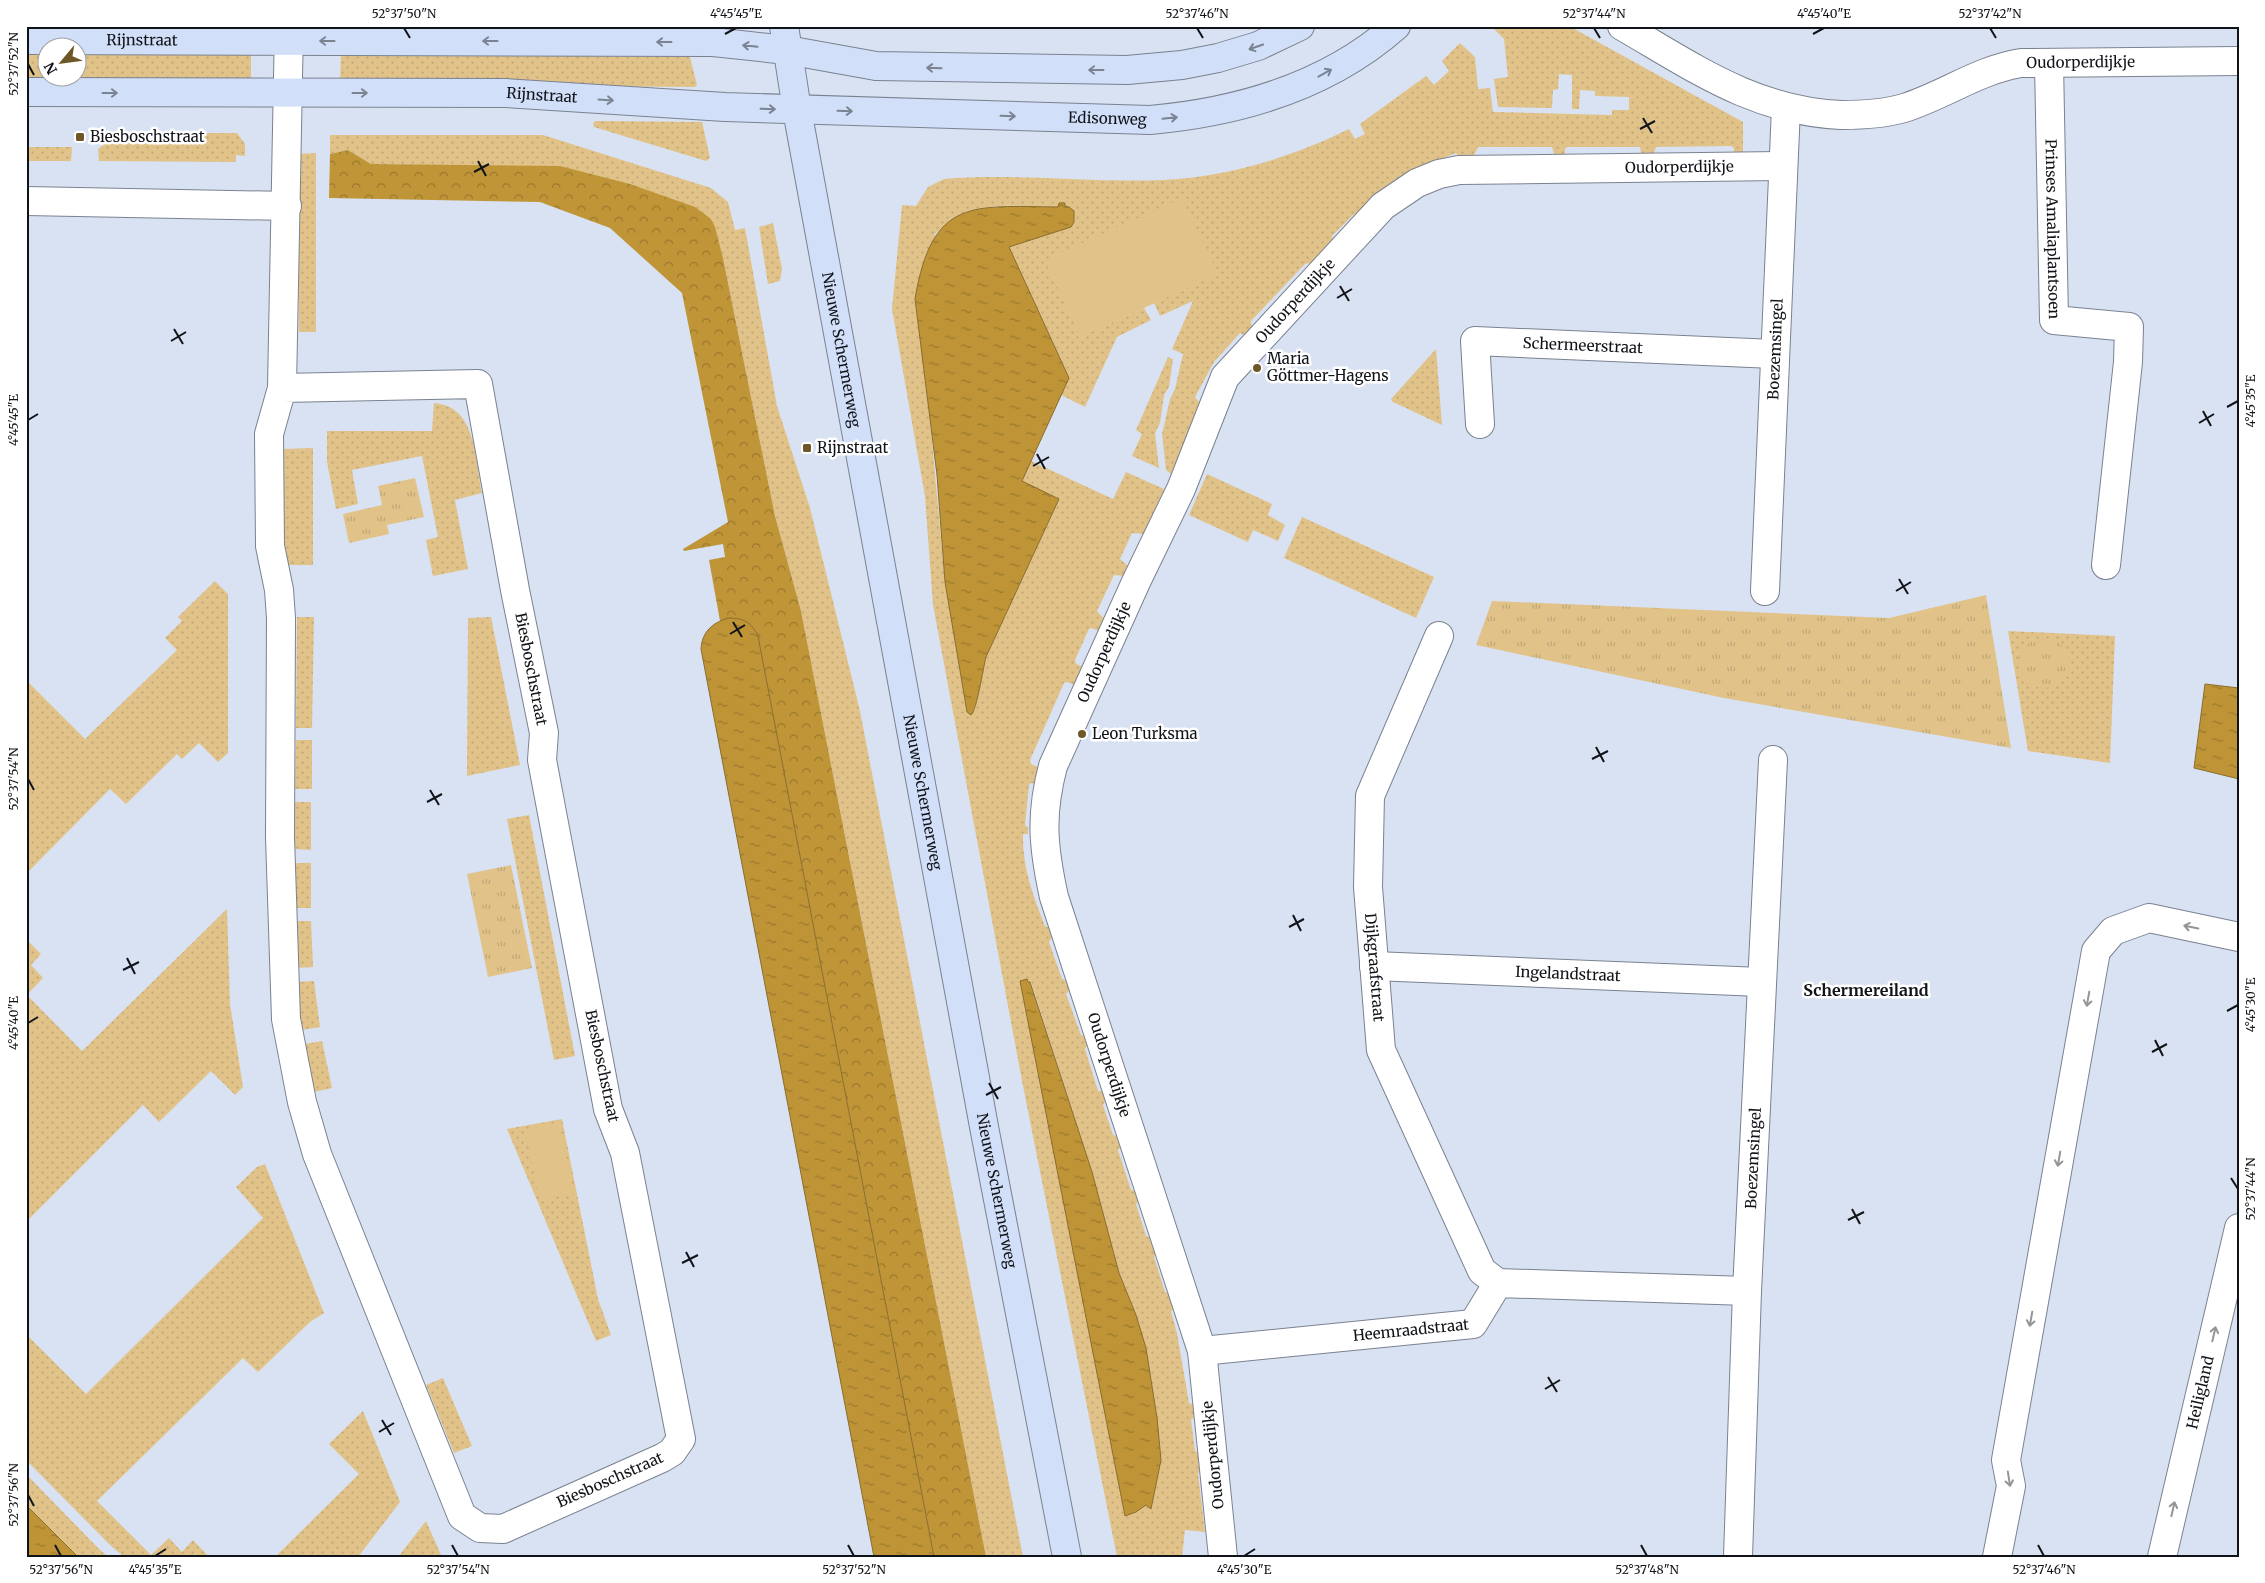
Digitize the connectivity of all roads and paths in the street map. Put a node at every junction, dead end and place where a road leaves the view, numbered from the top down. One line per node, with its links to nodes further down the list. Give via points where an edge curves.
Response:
1 (1300, 26): 5 (street, one-way to 5, via 1258,46 1218,58 1182,66 1127,70 876,66)
2 (1396, 26): 12 (street, Edisonweg, one-way to 2, via 1150,120 1185,117 1234,108 1287,92 1375,45)
3 (1622, 26): 11 (street, Oudorperdijkje, via 1714,80)
4 (288, 34): 5 (street, Rijnstraat, one-way to 4, via 713,42); 6 (street, Rijnstraat); 10 (street)
5 (786, 38): 12 (street, Nieuwe Schermerweg)
6 (26, 40)
7 (2239, 61): 8 (street, Oudorperdijkje)
8 (2049, 63): 11 (street, Oudorperdijkje, via 1999,66 1922,101 1883,113 1823,114); 19 (street, Prinses Amaliaplantsoen, via 2054,320 2129,327)
9 (26, 92): 10 (street, Rijnstraat, one-way to 10)
10 (287, 94): 12 (street, Rijnstraat, one-way to 12, via 505,93); 15 (street, Biesboschstraat)
11 (1786, 108): 13 (street, Boezemsingel)
12 (797, 110): 30 (street, Nieuwe Schermerweg, via 983,1122)
13 (1782, 166): 16 (street, Boezemsingel); 29 (street, Oudorperdijkje, via 1460,170 1439,174 1383,206 1225,377 1184,482 1052,766 1043,822 1054,896)
14 (26, 201): 15 (street)
15 (287, 206): 17 (street, Biesboschstraat)
16 (1774, 354): 18 (street, Schermeerstraat, via 1475,341); 20 (street, Boezemsingel)
17 (282, 388): 17 (street, Biesboschstraat, via 269,434 270,546 281,618 280,837 286,1019 302,1102 321,1164 462,1516 480,1528 503,1529 662,1458 672,1452 681,1439 625,1153 608,1109 542,760 544,733 478,384)
18 (1480, 424)
19 (2106, 565)
20 (1765, 590)
21 (1439, 636): 24 (street, Dijkgraafstraat, via 1370,796 1368,887)
22 (1773, 760): 25 (street, Boezemsingel)
23 (2239, 937): 33 (street, one-way to 33, via 2148,918 2113,931 2096,951 2006,1460 2011,1486)
24 (1374, 966): 25 (street, Ingelandstraat); 27 (street, Dijkgraafstraat, via 1381,1050 1482,1271)
25 (1761, 982): 28 (street, Boezemsingel)
26 (2239, 1228): 34 (street, Heiligland, one-way to 26)
27 (1498, 1282): 28 (street); 29 (street, Heemraadstraat, via 1473,1324)
28 (1747, 1291): 32 (street, Boezemsingel)
29 (1202, 1351): 31 (street, Oudorperdijkje)
30 (1067, 1557)
31 (1224, 1557)
32 (1738, 1557)
33 (1997, 1557)
34 (2162, 1557)

